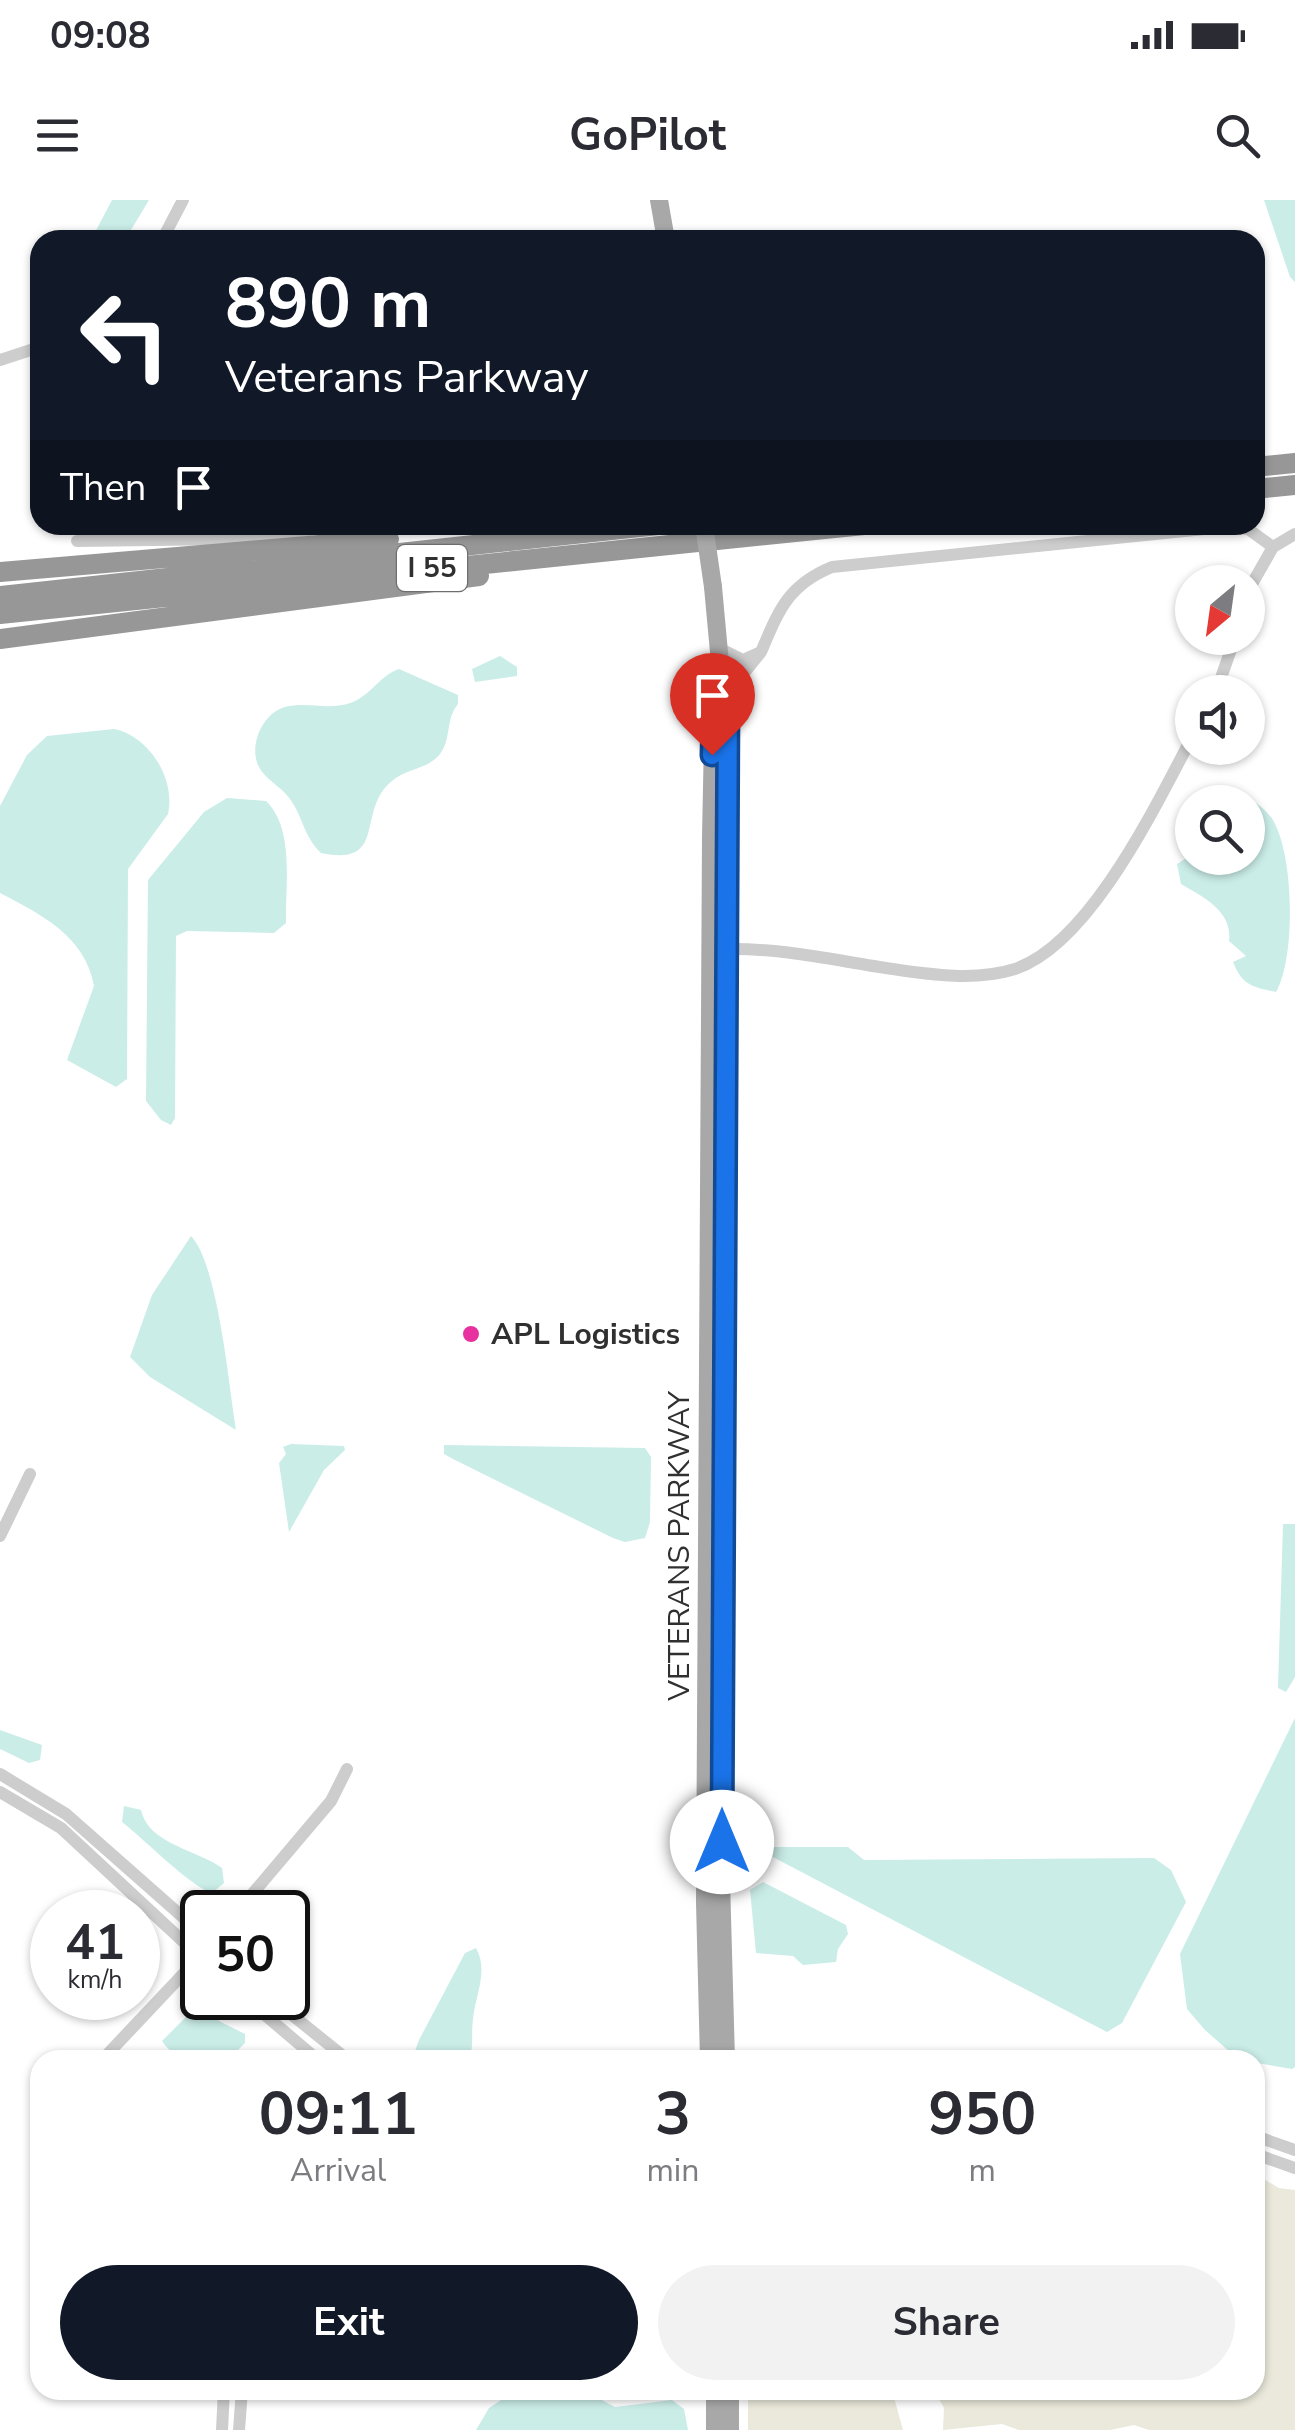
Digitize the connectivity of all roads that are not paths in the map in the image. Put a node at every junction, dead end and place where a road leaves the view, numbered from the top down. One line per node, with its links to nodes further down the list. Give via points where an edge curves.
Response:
1 (183, 200): 3 (street)
2 (659, 200): 4 (main road)
3 (167, 230)
4 (664, 230)
5 (30, 351): 6 (street)
6 (0, 360)
7 (1295, 463): 8 (highway)
8 (1265, 466)
9 (1295, 485): 10 (highway)
10 (1265, 488)
11 (1295, 534): 20 (street)
12 (265, 535): 18 (street)
13 (613, 535): 19 (highway, I 55)
14 (698, 535): 19 (highway, I 55)
15 (705, 535): 26 (main road, VETERANS PARKWAY, bridge)
16 (1146, 535): 27 (street, via 832,567 804,578 788,596)
17 (1256, 535): 20 (street)
18 (77, 541)
19 (582, 542): 22 (highway, via 396,538); 23 (highway, I 55); 24 (highway, I 55); 25 (highway, via 495,574)
20 (1273, 547): 21 (street)
21 (1263, 565)
22 (0, 572)
23 (0, 596)
24 (0, 614)
25 (0, 639)
26 (718, 648): 27 (street, via 744,660); 28 (main road, VETERANS PARKWAY)
27 (762, 652): 29 (street)
28 (721, 674): 29 (main road, VETERANS PARKWAY); 46 (main road, VETERANS PARKWAY, via 714,690 711,837)
29 (728, 694): 31 (main road, VETERANS PARKWAY)
30 (1177, 765): 31 (street, via 1088,911 1066,937 1013,970 934,974 777,950)
31 (727, 949): 47 (main road, VETERANS PARKWAY)
32 (30, 1474): 33 (street)
33 (0, 1536)
34 (347, 1769): 37 (street, via 332,1801)
35 (0, 1774): 38 (street, via 66,1814)
36 (0, 1792): 39 (street, via 60,1828)
37 (257, 1890)
38 (180, 1915)
39 (180, 1936)
40 (180, 1979): 43 (street)
41 (271, 2020): 44 (street)
42 (298, 2020): 45 (street)
43 (112, 2050)
44 (306, 2050)
45 (336, 2050)
46 (709, 2050)
47 (726, 2050)
48 (1265, 2140): 49 (street)
49 (1295, 2150)
50 (1265, 2158): 51 (street)
51 (1295, 2168)
52 (224, 2400): 56 (street)
53 (241, 2400): 57 (street)
54 (715, 2400): 58 (main road)
55 (730, 2400): 59 (main road)
56 (222, 2430)
57 (239, 2430)
58 (715, 2430)
59 (730, 2430)

